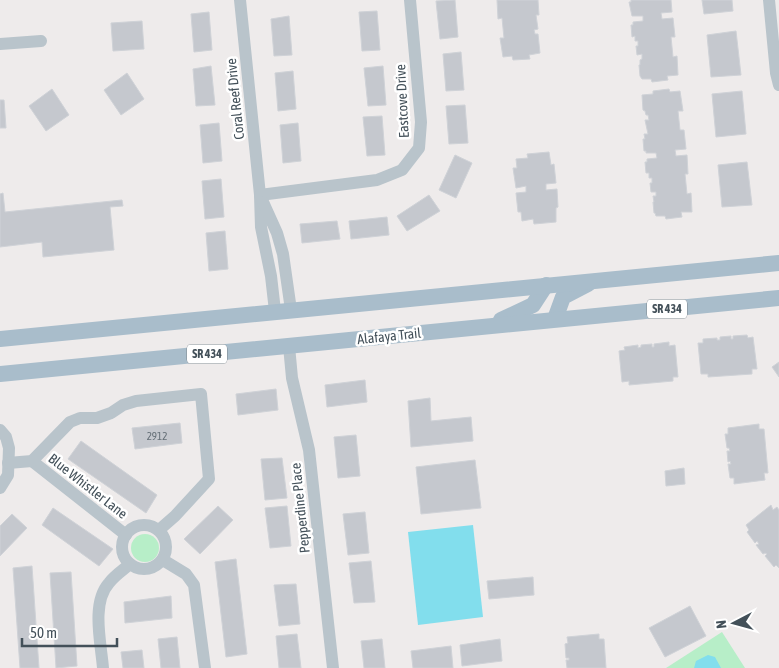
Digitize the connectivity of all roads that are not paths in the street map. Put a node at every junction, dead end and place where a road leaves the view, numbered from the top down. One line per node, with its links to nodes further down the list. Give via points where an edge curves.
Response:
1 (240, 0): 7 (street, Coral Reef Drive)
2 (410, 0): 7 (street, Eastcove Drive, via 421,122 419,148 402,170 377,180)
3 (769, 0): 6 (street)
4 (41, 41): 5 (street)
5 (0, 44)
6 (779, 85)
7 (260, 195): 12 (street, Coral Reef Drive, via 283,254)
8 (779, 263): 9 (main road)
9 (595, 280): 10 (main road); 13 (main road, via 564,297)
10 (546, 285): 12 (main road); 14 (main road, via 532,305)
11 (779, 298): 13 (main road, Alafaya Trail / SR 434)
12 (283, 311): 15 (main road)
13 (555, 319): 14 (main road, Alafaya Trail / SR 434)
14 (490, 326): 16 (main road, Alafaya Trail / SR 434)
15 (0, 339)
16 (289, 346): 17 (main road, Alafaya Trail / SR 434); 28 (street, Pepperdine Place, via 292,378 309,450)
17 (0, 374)
18 (0, 430): 20 (street, via 8,442)
19 (32, 461): 20 (street, Blue Whistler Lane); 22 (street, Blue Whistler Lane, via 70,422 80,418 111,414 136,401 201,394 209,479); 23 (street, Blue Whistler Lane)
20 (8, 463): 21 (street, via 8,475)
21 (0, 488)
22 (159, 530): 23 (street, via 145,525 131,529); 24 (street, via 166,541)
23 (126, 535): 25 (street, via 122,547)
24 (163, 560): 25 (street, via 148,570); 27 (street, via 186,574 194,585)
25 (130, 564): 26 (street, via 109,582 101,594 98,608)
26 (103, 668)
27 (205, 668)
28 (333, 668)

